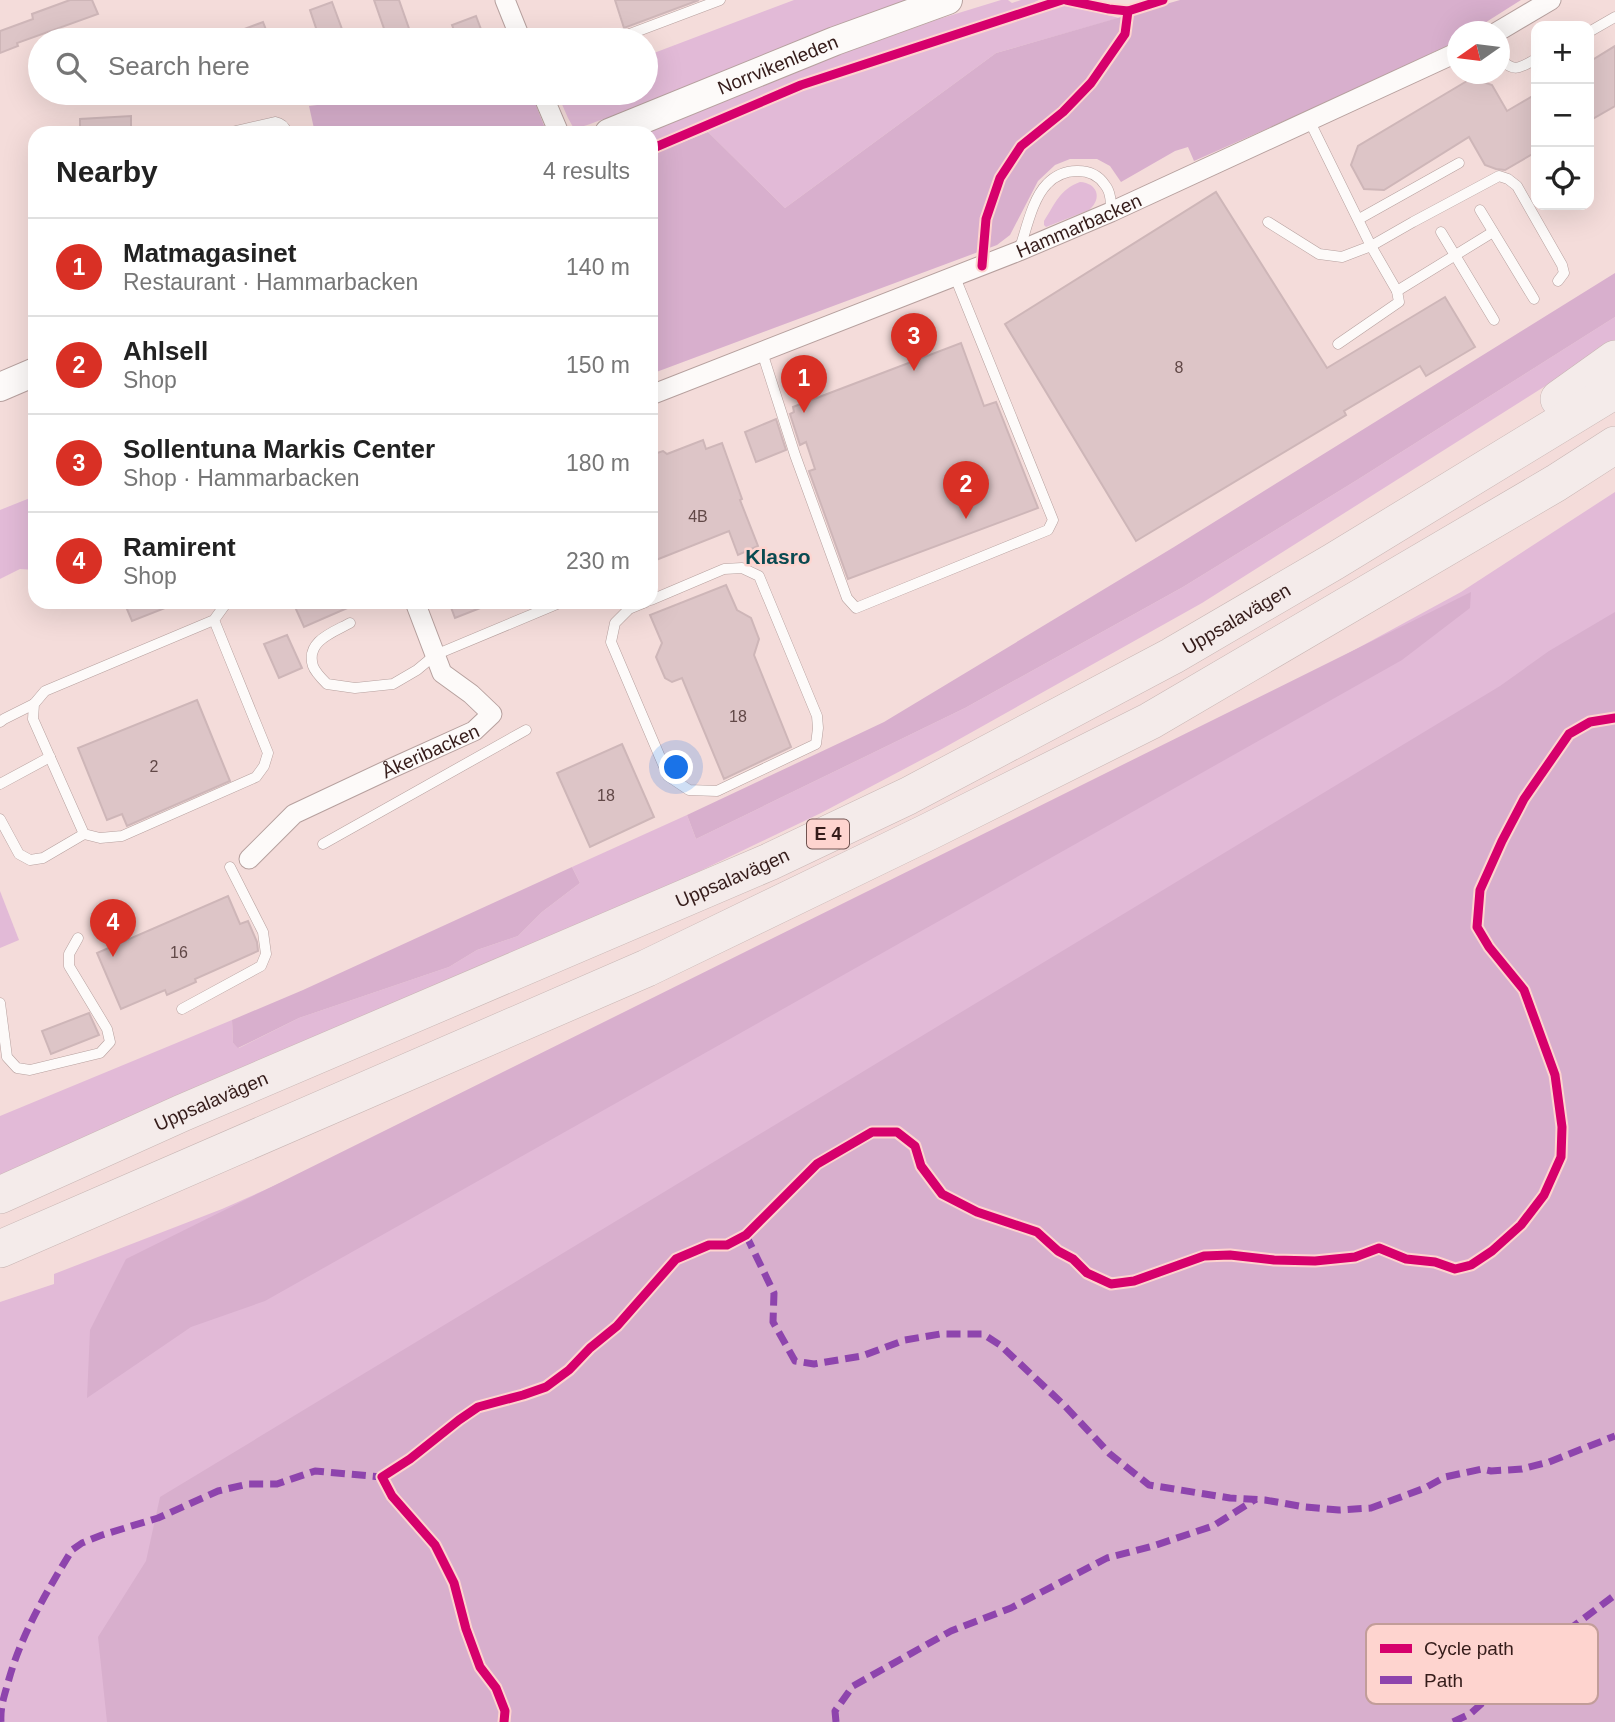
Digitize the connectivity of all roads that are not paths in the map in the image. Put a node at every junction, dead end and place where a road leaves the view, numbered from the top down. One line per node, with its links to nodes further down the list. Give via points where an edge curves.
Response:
1 (505, 0): 7 (street)
2 (720, 0): 8 (lane)
3 (948, 0): 18 (main road, Norrvikenleden)
4 (1551, 0): 6 (street)
5 (1615, 17): 9 (lane)
6 (1510, 24)
7 (516, 28)
8 (646, 28)
9 (1594, 29)
10 (1447, 57): 14 (street, Hammarbacken)
11 (1531, 62): 12 (lane)
12 (1510, 68)
13 (547, 105): 17 (street)
14 (1310, 120): 21 (street, Hammarbacken); 22 (lane)
15 (258, 126): 16 (lane, via 275,122)
16 (283, 126)
17 (556, 126)
18 (626, 126)
19 (1459, 163): 22 (lane)
20 (1480, 210): 25 (lane)
21 (1111, 212): 27 (street, Hammarbacken); 27 (lane, via 1106,185 1096,176 1065,172 1045,185 1036,200)
22 (1359, 219): 26 (lane)
23 (1268, 222): 26 (lane, via 1319,254 1342,257)
24 (1441, 232): 28 (lane)
25 (1493, 232): 28 (lane); 32 (lane)
26 (1371, 246): 30 (lane, via 1499,176 1517,186 1562,265 1564,273); 31 (lane)
27 (1019, 251): 29 (street, Hammarbacken)
28 (1456, 256): 31 (lane); 33 (lane)
29 (955, 277): 35 (street, Hammarbacken); 35 (lane, via 1053,520 1048,530 856,608 847,598)
30 (1558, 281)
31 (1397, 291): 34 (lane, via 1399,302)
32 (1534, 299)
33 (1494, 320)
34 (1338, 344)
35 (762, 352): 40 (street, Hammarbacken)
36 (1615, 359): 42 (highway)
37 (28, 375): 38 (main road)
38 (0, 387)
39 (1615, 390): 42 (highway, Uppsalavägen / E 4)
40 (658, 392)
41 (1615, 445): 65 (highway, E 4, via 1150,721 928,832 648,968)
42 (1333, 562): 64 (highway, Uppsalavägen / E 4, via 1160,663 908,796 769,862)
43 (658, 597): 47 (lane, via 724,569 742,568 759,576 817,716 816,744 717,791 689,790 668,776 611,642 615,623)
44 (222, 609): 48 (lane)
45 (418, 609): 50 (street, Åkeribacken)
46 (545, 609): 50 (lane)
47 (629, 609)
48 (214, 620): 51 (lane, via 45,691); 57 (lane, via 268,753 264,766 256,777 122,836)
49 (350, 623): 50 (lane, via 318,640 312,653 313,667 327,684 355,688 393,684)
50 (435, 655): 59 (street, Åkeribacken, via 442,673 492,714 474,731 294,814)
51 (34, 704): 52 (lane); 54 (lane, via 33,719)
52 (0, 722)
53 (526, 730): 58 (lane)
54 (50, 757): 55 (lane); 57 (lane)
55 (0, 784)
56 (0, 819): 57 (lane, via 19,854 30,860 43,858)
57 (84, 834)
58 (323, 844)
59 (249, 859)
60 (230, 867): 63 (lane, via 262,932 266,954 261,966)
61 (78, 938): 62 (lane, via 69,954 69,966 107,1029 110,1042 100,1053 30,1070 17,1068 6,1057)
62 (0, 1003)
63 (182, 1009)
64 (0, 1195)
65 (0, 1249)

